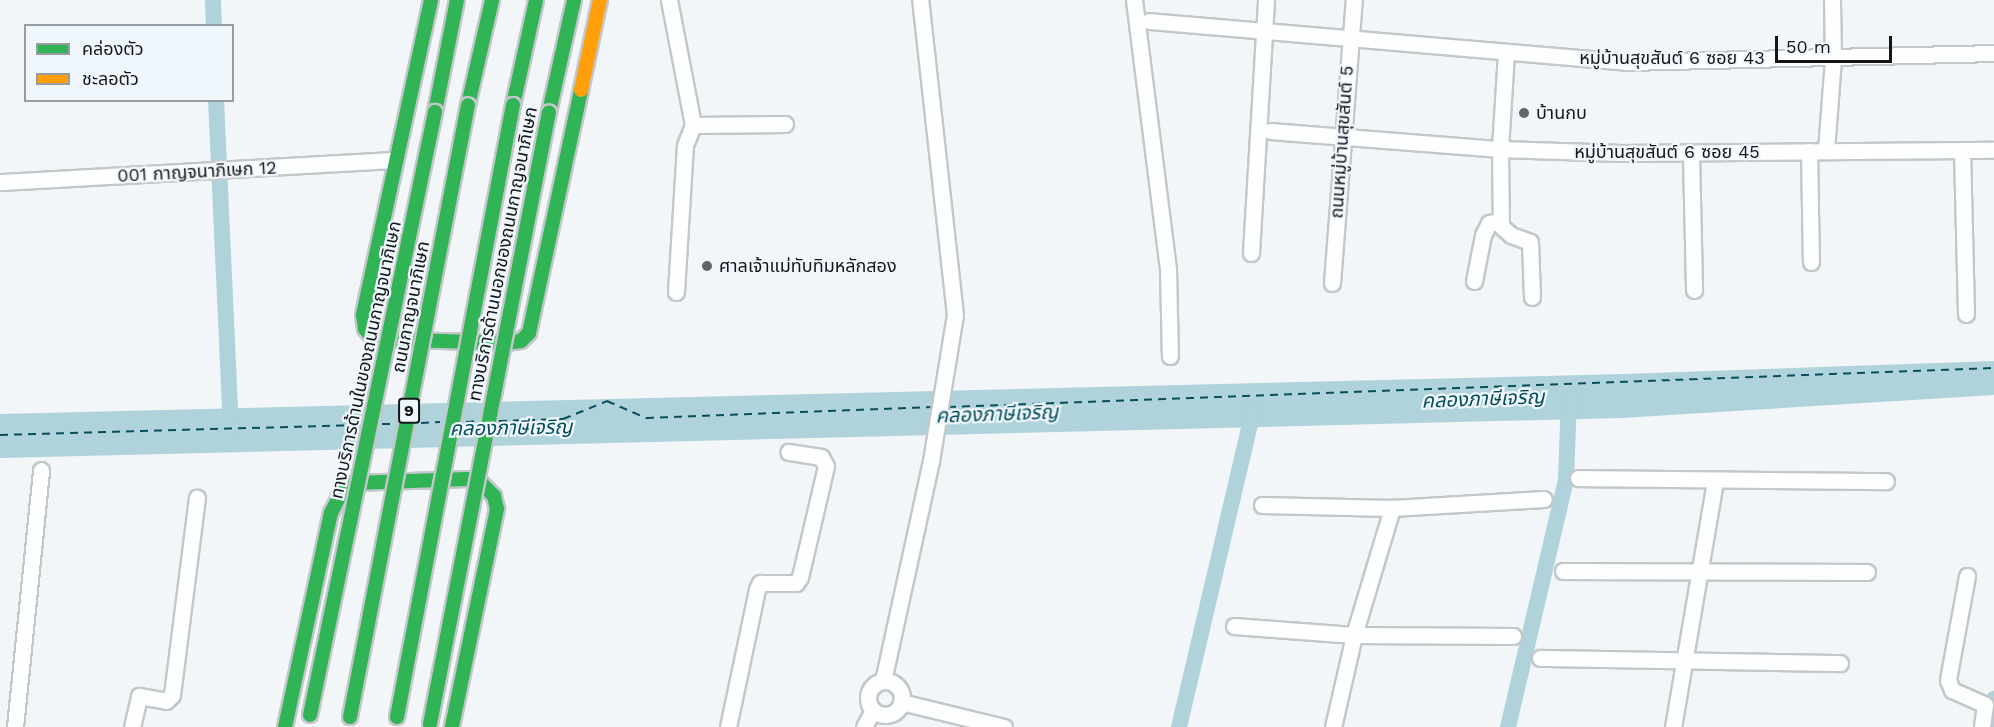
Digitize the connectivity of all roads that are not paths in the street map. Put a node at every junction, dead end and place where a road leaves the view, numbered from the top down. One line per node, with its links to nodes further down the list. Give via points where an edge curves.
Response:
1 (431, 0): 29 (main road)
2 (457, 0): 63 (main road, ทางบริการด้านในของถนนกาญจนาภิเษก, bridge)
3 (492, 0): 64 (main road, ถนนกาญจนาภิเษก / 9, bridge, via 468,105)
4 (536, 0): 65 (main road, bridge)
5 (574, 0): 66 (main road, ทางบริการด้านนอกของถนนกาญจนาภิเษก, bridge)
6 (600, 0): 29 (main road, via 532,321 521,340 386,342 374,339 365,328 363,315)
7 (669, 0): 20 (street)
8 (920, 0): 60 (street, via 955,315 931,461)
9 (1134, 0): 40 (street, via 1168,270)
10 (1266, 0): 14 (street)
11 (1354, 0): 15 (street, ถนนหมู่บ้านสุขสันต์ 5)
12 (1832, 0): 18 (street)
13 (1149, 21): 14 (street, หมู่บ้านสุขสันต์ 6 ซอย 43)
14 (1263, 32): 15 (street, หมู่บ้านสุขสันต์ 6 ซอย 43); 32 (street)
15 (1350, 40): 16 (street, หมู่บ้านสุขสันต์ 6 ซอย 43); 22 (street, ถนนหมู่บ้านสุขสันต์ 5)
16 (1506, 53): 18 (street, หมู่บ้านสุขสันต์ 6 ซอย 43, via 1627,62); 23 (street)
17 (1994, 53): 18 (street, หมู่บ้านสุขสันต์ 6 ซอย 43)
18 (1833, 58): 24 (street)
19 (785, 124): 20 (street)
20 (693, 125): 37 (street, via 685,145)
21 (1270, 131): 22 (street, หมู่บ้านสุขสันต์ 6 ซอย 45)
22 (1341, 136): 23 (street, หมู่บ้านสุขสันต์ 6 ซอย 45); 35 (street, ถนนหมู่บ้านสุขสันต์ 5)
23 (1500, 149): 28 (street, หมู่บ้านสุขสันต์ 6 ซอย 45); 31 (street)
24 (1827, 150): 25 (street, หมู่บ้านสุขสันต์ 6 ซอย 45); 27 (street, หมู่บ้านสุขสันต์ 6 ซอย 45)
25 (1962, 150): 26 (street, หมู่บ้านสุขสันต์ 6 ซอย 45); 39 (street)
26 (1994, 150)
27 (1809, 151): 28 (street, หมู่บ้านสุขสันต์ 6 ซอย 45); 33 (street)
28 (1691, 154): 36 (street)
29 (394, 160): 30 (street, 001 กาญจนาภิเษก 12)
30 (0, 182)
31 (1501, 221): 34 (street, via 1489,223 1483,235); 38 (street, via 1511,235 1524,237 1533,248)
32 (1251, 253)
33 (1811, 262)
34 (1474, 281)
35 (1332, 283)
36 (1694, 290)
37 (676, 292)
38 (1532, 297)
39 (1966, 314)
40 (1170, 356)
41 (788, 452): 71 (street, via 821,457 826,466 800,577 796,583 759,583)
42 (41, 470): 67 (street)
43 (1578, 478): 44 (street)
44 (1715, 481): 45 (street); 52 (street)
45 (1886, 481)
46 (197, 498): 68 (street, via 172,694 166,701 139,696)
47 (1544, 499): 49 (street)
48 (1262, 505): 49 (street)
49 (1392, 508): 55 (street)
50 (1563, 571): 52 (street)
51 (1867, 572): 52 (street)
52 (1699, 573): 58 (street)
53 (1966, 576): 76 (street, via 1948,680 1952,690 1984,705)
54 (1234, 626): 55 (street)
55 (1354, 635): 56 (street); 74 (street)
56 (1514, 636)
57 (1540, 658): 58 (street)
58 (1684, 661): 59 (street); 75 (street)
59 (1840, 663)
60 (883, 681): 61 (street, via 898,687); 62 (street, via 869,692)
61 (901, 702): 62 (street, via 892,713); 73 (street)
62 (873, 710): 72 (street)
63 (309, 721)
64 (349, 722)
65 (396, 722)
66 (429, 725)
67 (15, 727)
68 (132, 727)
69 (285, 727): 70 (main road, via 331,513 344,487 355,483 466,479 482,484 494,496 497,509)
70 (452, 727)
71 (728, 727)
72 (864, 727)
73 (1004, 727)
74 (1333, 727)
75 (1673, 727)
76 (1982, 727)

